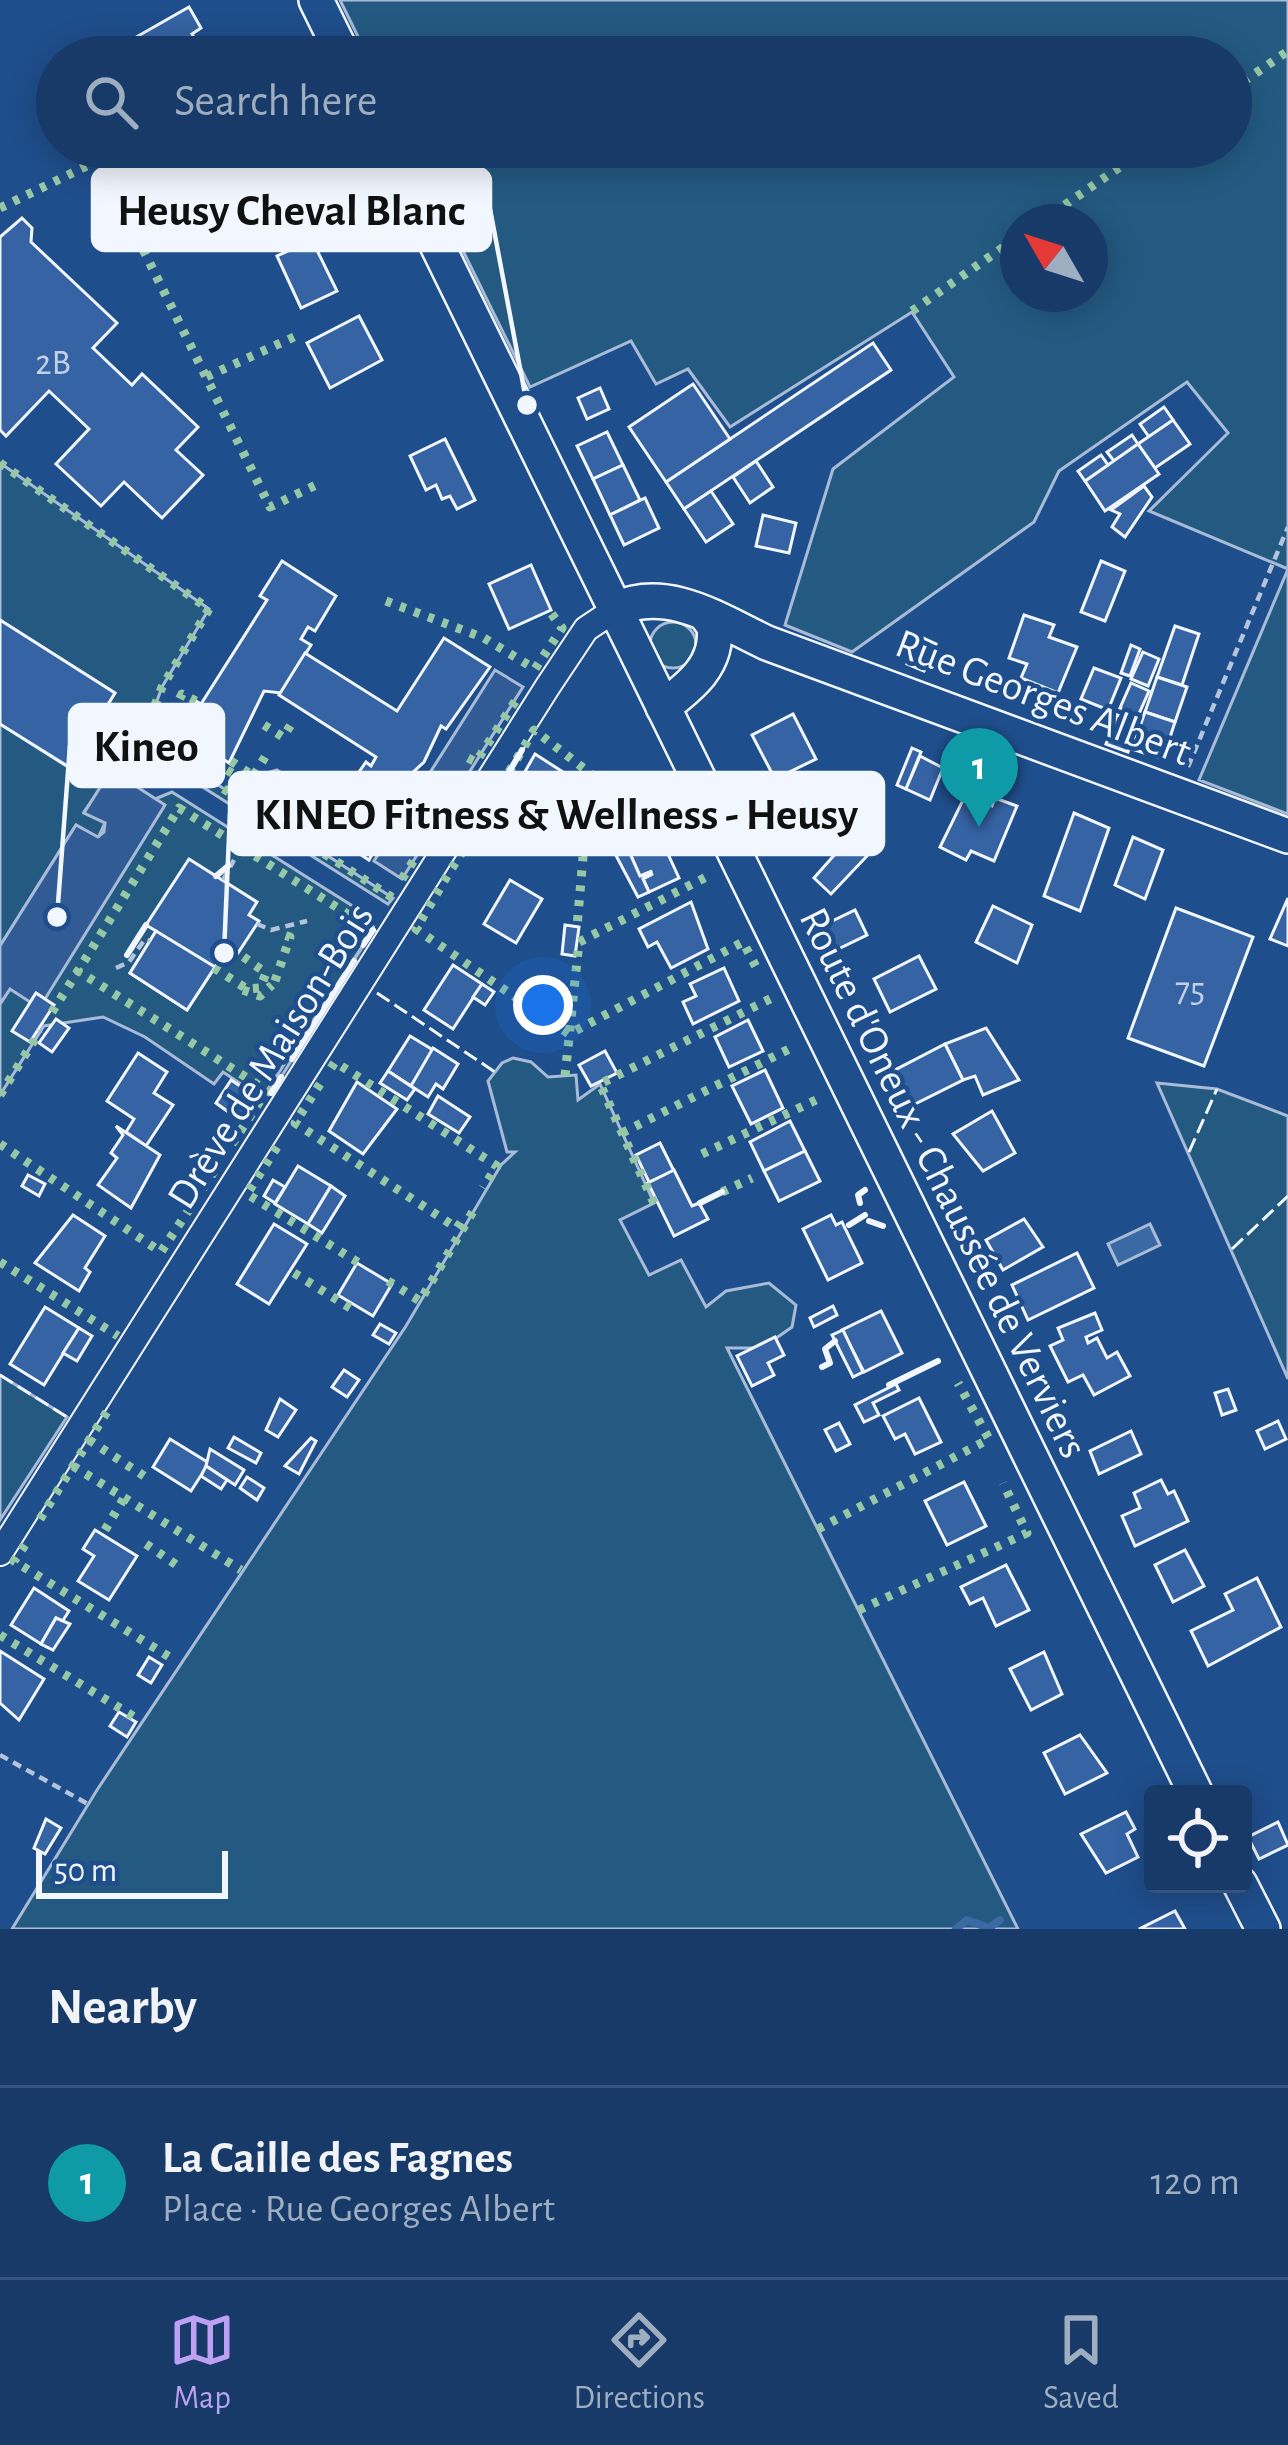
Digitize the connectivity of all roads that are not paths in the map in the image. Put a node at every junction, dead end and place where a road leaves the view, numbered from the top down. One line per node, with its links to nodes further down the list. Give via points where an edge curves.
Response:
1 (316, 0): 2 (main road)
2 (334, 36)
3 (398, 168): 4 (main road, Route d'Oneux - Chaussée de Verviers)
4 (616, 609): 5 (main road, Rue Georges Albert, via 648,600); 8 (main road, Route d'Oneux - Chaussée de Verviers); 10 (street, Drève de Maison-Bois, via 586,629 557,672)
5 (705, 614): 6 (main road, Rue Georges Albert); 7 (main road, via 714,626)
6 (767, 643): 7 (main road); 9 (main road, Rue Georges Albert)
7 (713, 654): 8 (main road)
8 (663, 707): 11 (main road, Route d'Oneux - Chaussée de Verviers)
9 (1288, 836)
10 (0, 1553)
11 (1192, 1785)
12 (1245, 1893): 13 (main road)
13 (1263, 1929)

